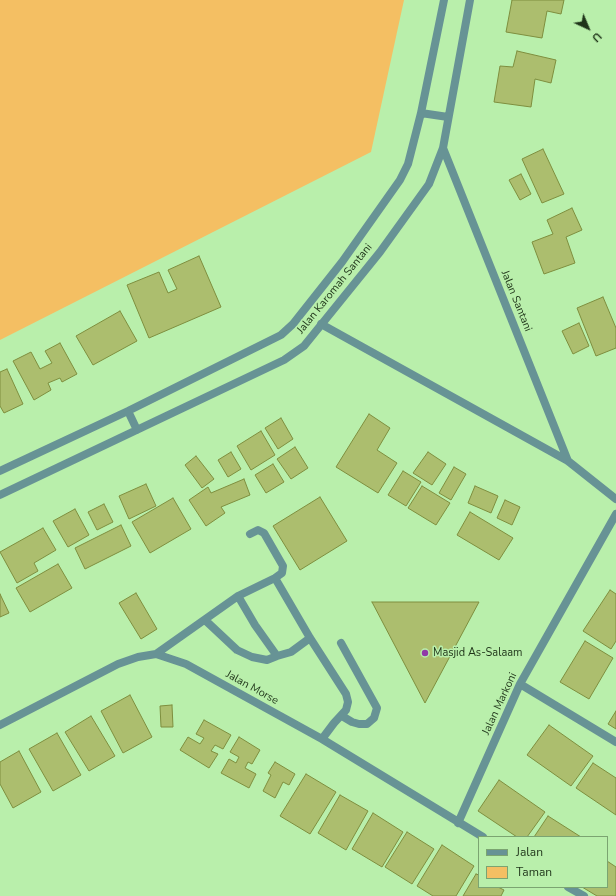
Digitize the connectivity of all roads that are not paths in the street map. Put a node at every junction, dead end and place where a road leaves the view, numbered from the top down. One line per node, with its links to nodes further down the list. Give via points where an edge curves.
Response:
1 (444, 0): 3 (street, Jalan Karomah Santani)
2 (470, 0): 4 (street, Jalan Karomah Santani)
3 (421, 113): 4 (street); 7 (street, Jalan Karomah Santani, via 408,164 400,180 342,262 292,324 281,335)
4 (448, 117): 5 (street, Jalan Karomah Santani)
5 (444, 148): 6 (street, Jalan Karomah Santani, via 429,184 380,252); 9 (street, Jalan Santani)
6 (321, 324): 8 (street, Jalan Karomah Santani, via 304,346 284,360); 9 (street)
7 (128, 411): 8 (street); 10 (street, Jalan Karomah Santani)
8 (137, 430): 11 (street, Jalan Karomah Santani)
9 (568, 461): 12 (street)
10 (0, 471)
11 (0, 495)
12 (616, 499)
13 (616, 514): 22 (street, Jalan Markoni)
14 (250, 534): 15 (street, via 261,530 268,539 283,566 282,573)
15 (275, 578): 16 (street); 18 (street)
16 (238, 596): 17 (street); 21 (street)
17 (205, 620): 20 (street); 21 (street, via 237,650 267,660)
18 (310, 638): 21 (street, via 291,652); 23 (street, via 346,694 348,706)
19 (342, 643): 23 (street, via 377,708 374,718 367,724 352,722)
20 (156, 654): 24 (street, Jalan Morse, via 118,664); 25 (street, Jalan Morse, via 186,664)
21 (278, 656)
22 (520, 684): 26 (street); 27 (street, Jalan Markoni)
23 (342, 716): 25 (street)
24 (0, 726)
25 (322, 739): 27 (street, Jalan Morse)
26 (616, 742)
27 (458, 823): 28 (street, Jalan Morse)
28 (481, 836)
29 (570, 888): 30 (street)
30 (584, 896)

